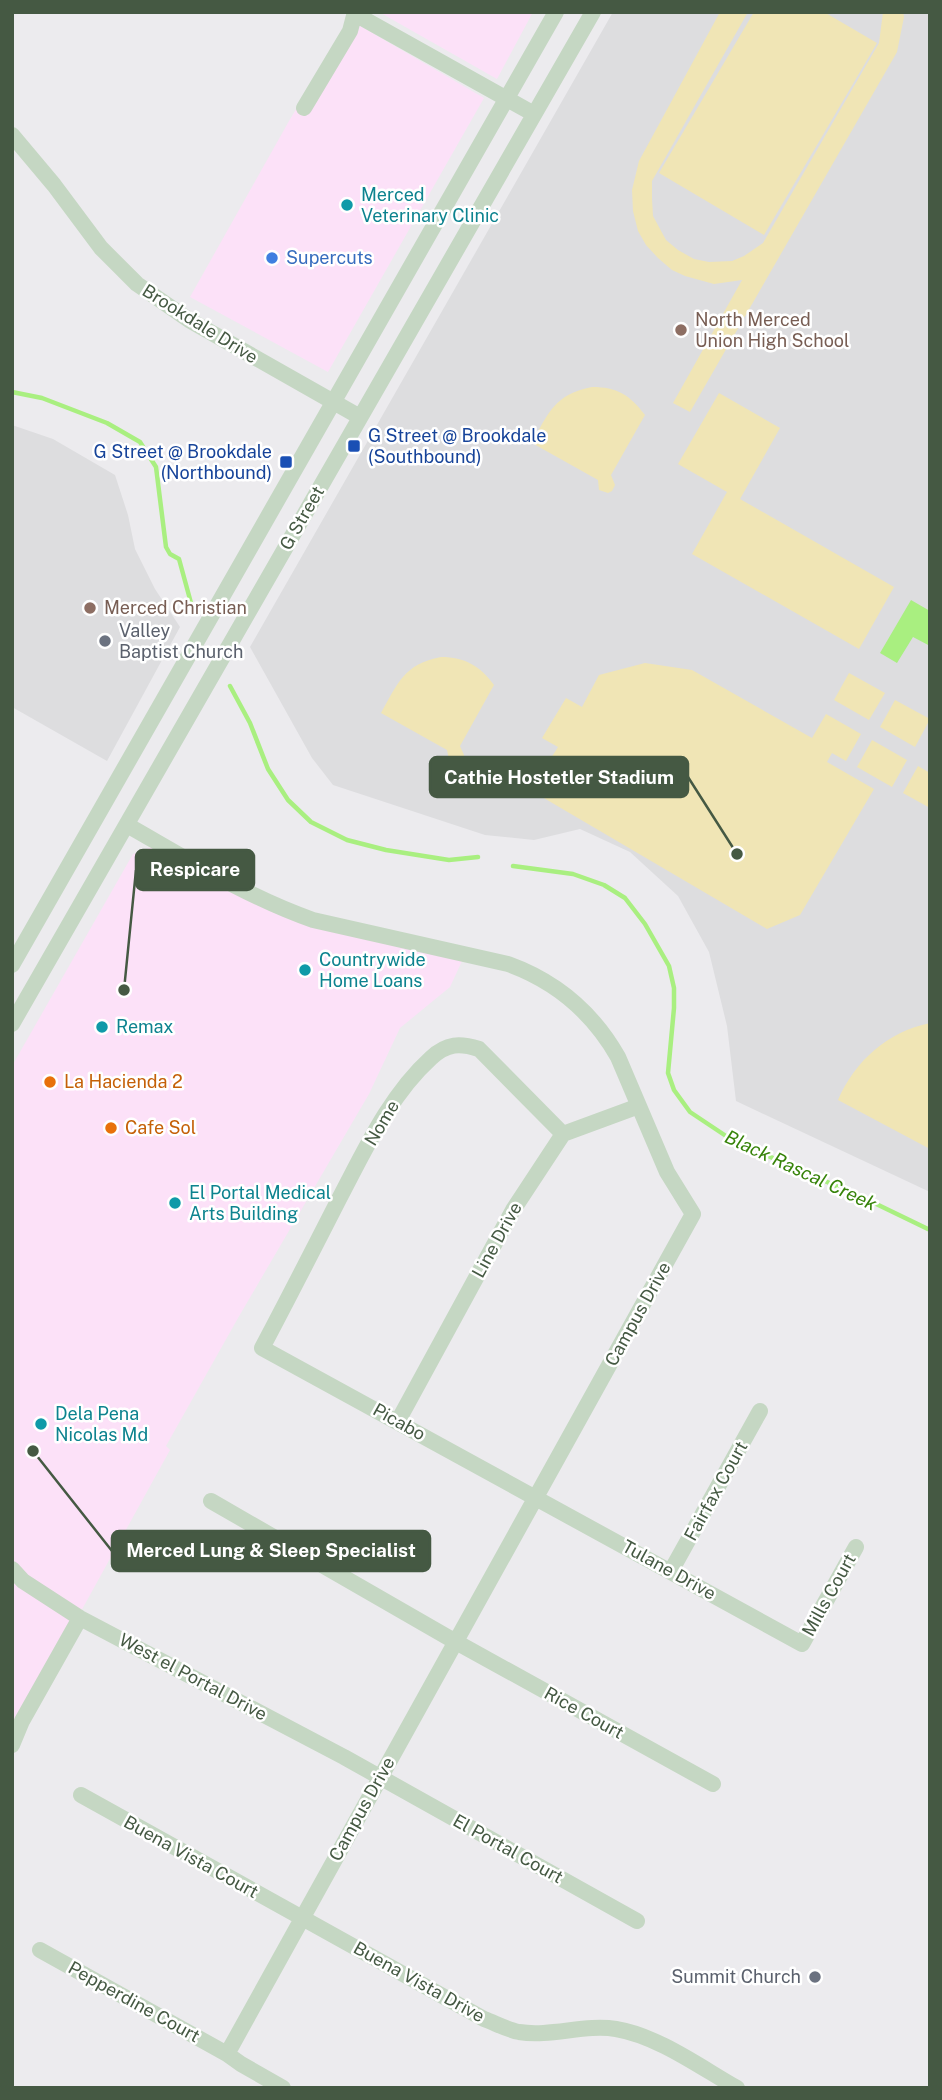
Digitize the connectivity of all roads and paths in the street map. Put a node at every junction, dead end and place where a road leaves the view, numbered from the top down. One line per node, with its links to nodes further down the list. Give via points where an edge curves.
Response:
1 (556, 12): 4 (street, G Street)
2 (593, 12): 6 (street, G Street)
3 (355, 13): 4 (street); 5 (street, via 351,31)
4 (507, 98): 6 (street); 8 (street, G Street)
5 (304, 108)
6 (534, 114): 9 (street, G Street)
7 (12, 135): 8 (street, Brookdale Drive, via 101,248 137,284 189,320)
8 (333, 403): 9 (street, Brookdale Drive); 11 (street, G Street)
9 (360, 417): 10 (street, G Street)
10 (127, 824): 12 (street, G Street); 13 (street, Campus Drive, via 254,896 313,920 526,971 566,995 601,1029)
11 (13, 960)
12 (12, 1024)
13 (639, 1106): 14 (street); 18 (street, Campus Drive, via 674,1185 693,1214)
14 (563, 1134): 15 (street, Nome, via 479,1049 461,1043 432,1056 395,1099); 17 (street, Line Drive, via 513,1210)
15 (262, 1348): 17 (street, Picabo)
16 (760, 1411): 22 (street, Fairfax Court)
17 (398, 1421): 18 (street, Picabo)
18 (537, 1496): 22 (street, Tulane Drive); 24 (street, Campus Drive)
19 (211, 1501): 24 (street, Rice Court)
20 (856, 1547): 25 (street, Mills Court)
21 (12, 1569): 23 (street, West el Portal Drive)
22 (671, 1571): 25 (street, Tulane Drive)
23 (80, 1618): 26 (street); 27 (street, West el Portal Drive)
24 (456, 1642): 27 (street, Campus Drive); 28 (street, Rice Court)
25 (802, 1644)
26 (12, 1745)
27 (380, 1777): 30 (street, Campus Drive); 31 (street, El Portal Court)
28 (713, 1784)
29 (81, 1795): 30 (street, Buena Vista Court)
30 (301, 1918): 33 (street, Campus Drive); 34 (street, Buena Vista Drive, via 484,2019 519,2032 618,2029 661,2044)
31 (637, 1921)
32 (40, 1950): 33 (street, Pepperdine Court)
33 (228, 2054): 35 (street, Pepperdine Court)
34 (735, 2087)
35 (283, 2088)

